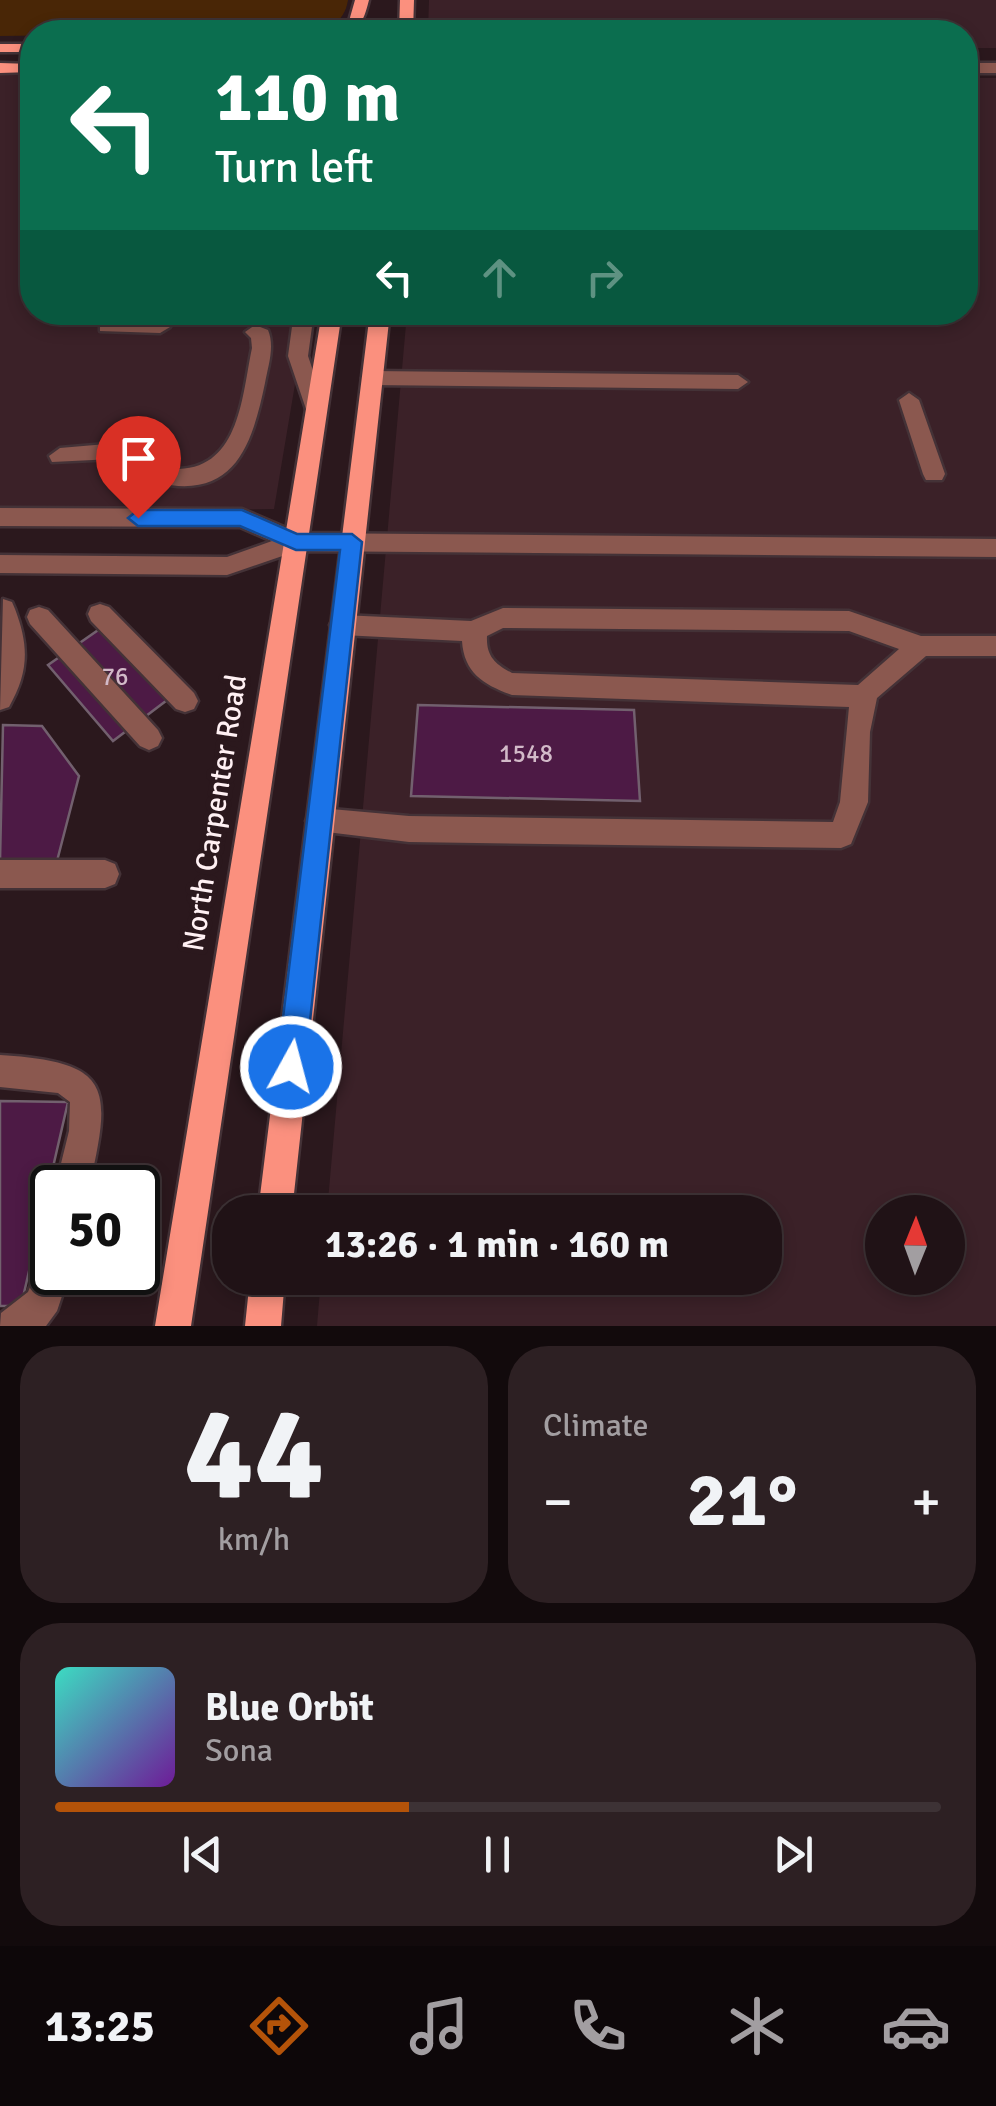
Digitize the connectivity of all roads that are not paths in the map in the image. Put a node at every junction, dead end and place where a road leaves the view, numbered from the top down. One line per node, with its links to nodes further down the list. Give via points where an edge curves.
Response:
1 (302, 325): 10 (street, via 298,356)
2 (330, 325): 10 (main road, North Carpenter Road)
3 (378, 325): 7 (main road)
4 (108, 326): 5 (street)
5 (160, 327)
6 (255, 332): 11 (street, via 262,348 231,462 191,476 141,472 118,451)
7 (372, 378): 8 (street); 15 (main road)
8 (738, 382)
9 (908, 400): 12 (street)
10 (316, 409): 14 (main road, North Carpenter Road)
11 (60, 456)
12 (934, 474)
13 (0, 517): 14 (street, via 242,518)
14 (296, 542): 15 (street); 17 (street, via 228,566); 38 (main road, North Carpenter Road)
15 (352, 542): 16 (street); 21 (main road)
16 (996, 548)
17 (0, 564)
18 (1, 613): 26 (street, via 17,657)
19 (100, 614): 27 (street)
20 (39, 617): 28 (street)
21 (342, 625): 22 (street); 29 (main road)
22 (475, 631): 23 (street, via 503,618 850,621); 25 (street, via 479,666 512,684)
23 (922, 646): 24 (street); 25 (street)
24 (996, 646)
25 (864, 696): 29 (street, via 856,804 840,834)
26 (0, 699)
27 (185, 701)
28 (149, 738)
29 (320, 822): 34 (main road)
30 (0, 874): 31 (street)
31 (105, 874)
32 (0, 1071): 33 (street, via 65,1076 83,1088 90,1108)
33 (77, 1165)
34 (276, 1195)
35 (46, 1295): 37 (street, via 42,1306)
36 (266, 1295): 39 (main road)
37 (14, 1326)
38 (173, 1326)
39 (263, 1326)

